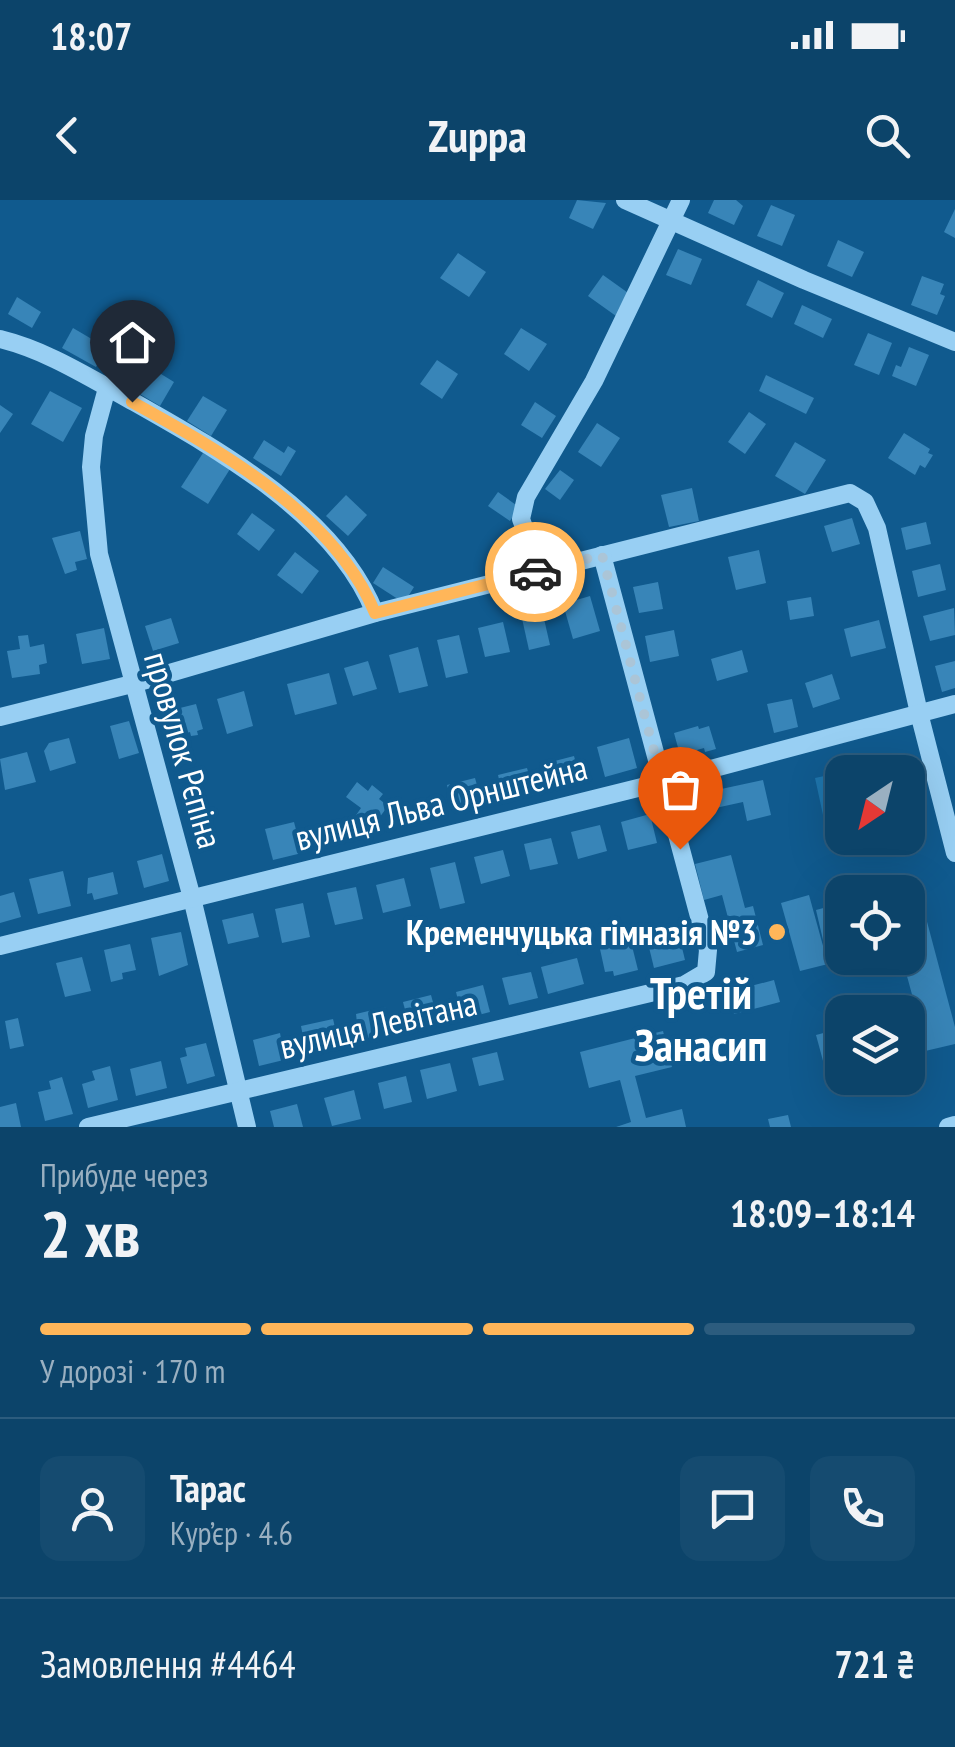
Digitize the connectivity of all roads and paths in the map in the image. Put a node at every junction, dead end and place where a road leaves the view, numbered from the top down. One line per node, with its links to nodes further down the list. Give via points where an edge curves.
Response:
1 (625, 200): 3 (street)
2 (681, 200): 3 (street)
3 (672, 222): 5 (street); 8 (street, via 594,381 526,498 521,519)
4 (0, 340): 6 (street)
5 (955, 342)
6 (107, 388): 9 (street, via 220,452 305,518 353,568); 10 (street, провулок Рєпіна, via 94,436 93,511)
7 (602, 555): 8 (street); 12 (street, via 840,495 859,496 877,528); 14 (street)
8 (540, 571): 9 (street)
9 (375, 613): 10 (street)
10 (132, 684): 13 (street); 16 (street, провулок Рєпіна)
11 (955, 704): 12 (street, вулиця Льва Орнштейна)
12 (918, 713): 14 (street, вулиця Льва Орнштейна); 15 (street)
13 (0, 717)
14 (662, 782): 16 (street, вулиця Льва Орнштейна); 18 (street, вулиця Левітана, via 709,957 706,972 684,985)
15 (955, 853)
16 (192, 898): 17 (street, вулиця Льва Орнштейна); 18 (street, провулок Рєпіна)
17 (0, 946)
18 (238, 1090): 19 (street, вулиця Левітана); 20 (street, провулок Рєпіна)
19 (88, 1127)
20 (248, 1127)

